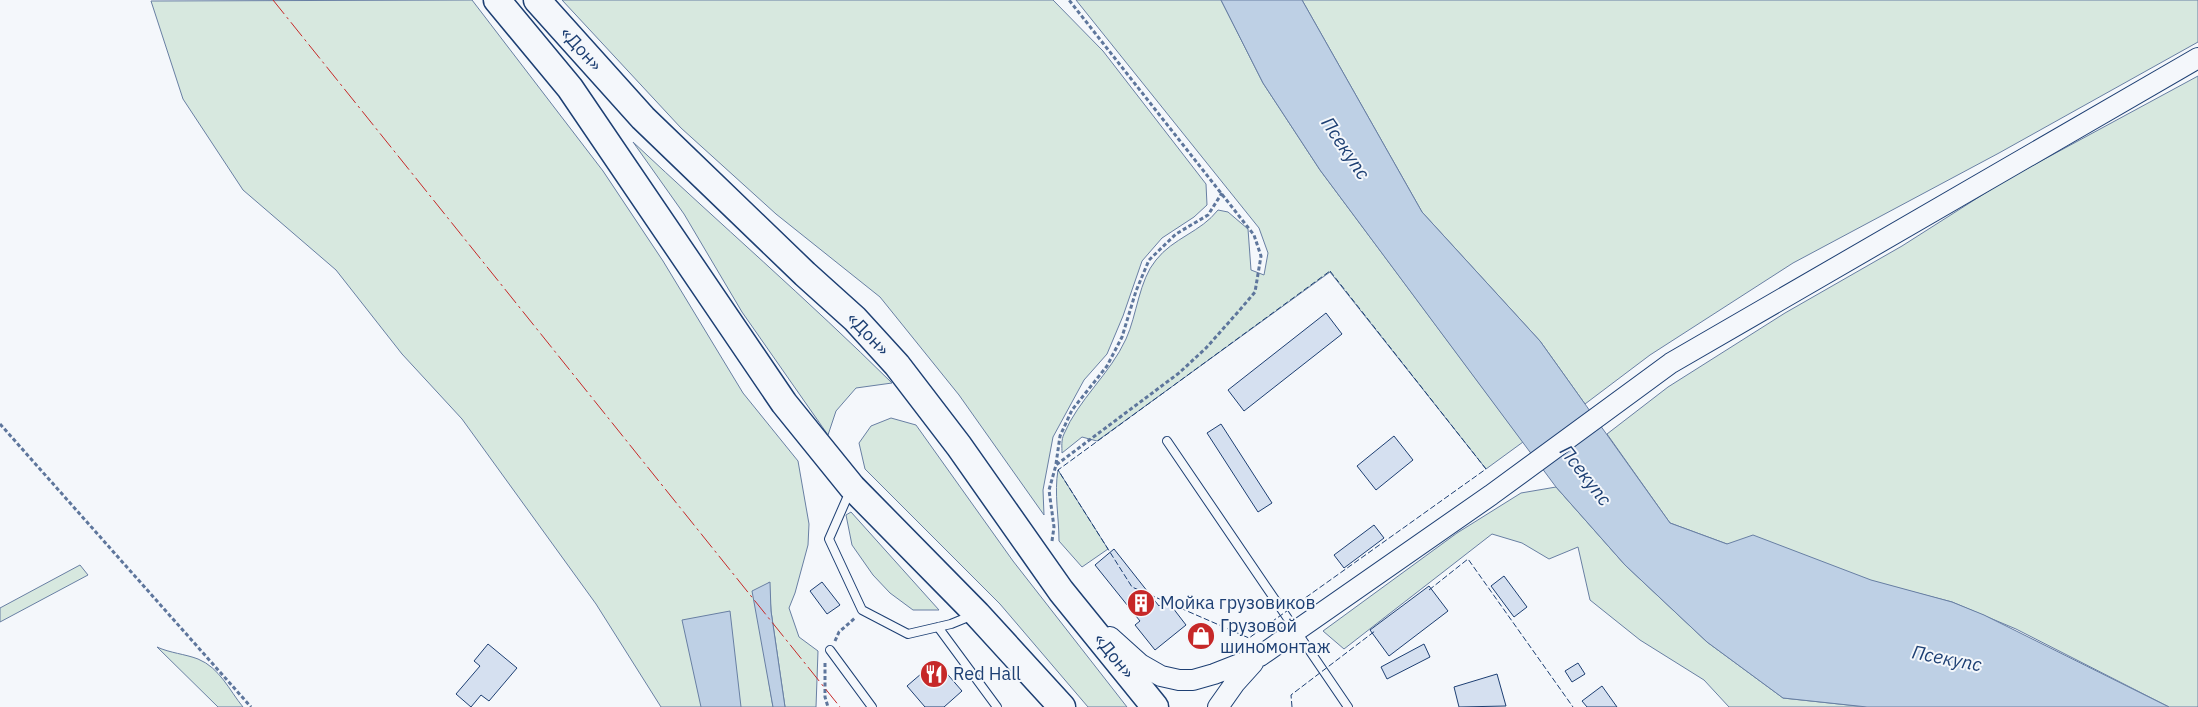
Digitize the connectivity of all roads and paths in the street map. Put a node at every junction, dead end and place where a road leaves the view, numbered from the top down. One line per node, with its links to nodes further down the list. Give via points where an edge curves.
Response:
1 (497, 0): 9 (highway, «Дон», via 570,88 784,403)
2 (537, 0): 10 (highway, «Дон», via 643,118 855,319 897,365)
3 (1069, 0): 5 (path)
4 (2198, 58): 14 (main road, via 1670,363 1491,496)
5 (1222, 193): 8 (path, via 1208,215 1176,234 1149,260 1122,337 1107,366 1072,410 1060,436); 8 (path, via 1254,235 1261,256 1255,292 1206,348 1179,373)
6 (0, 424): 18 (path)
7 (1167, 440): 14 (lane)
8 (1056, 465): 10 (path, via 1049,490 1054,527)
9 (852, 487): 12 (highway, «Дон»); 13 (lane, via 828,538 862,610 908,634)
10 (1046, 568): 11 (highway, «Дон»)
11 (1061, 591): 17 (main road, via 1140,664 1160,676 1193,680 1234,668); 23 (highway, «Дон»)
12 (977, 614): 13 (lane); 16 (highway, «Дон»)
13 (938, 627): 20 (lane)
14 (1296, 631): 17 (main road); 25 (lane)
15 (830, 650): 19 (lane)
16 (1010, 650): 21 (lane); 22 (highway, «Дон»)
17 (1260, 656): 24 (main road)
18 (251, 707)
19 (872, 707)
20 (997, 707)
21 (1050, 707)
22 (1062, 707)
23 (1155, 707)
24 (1218, 707)
25 (1348, 707)

